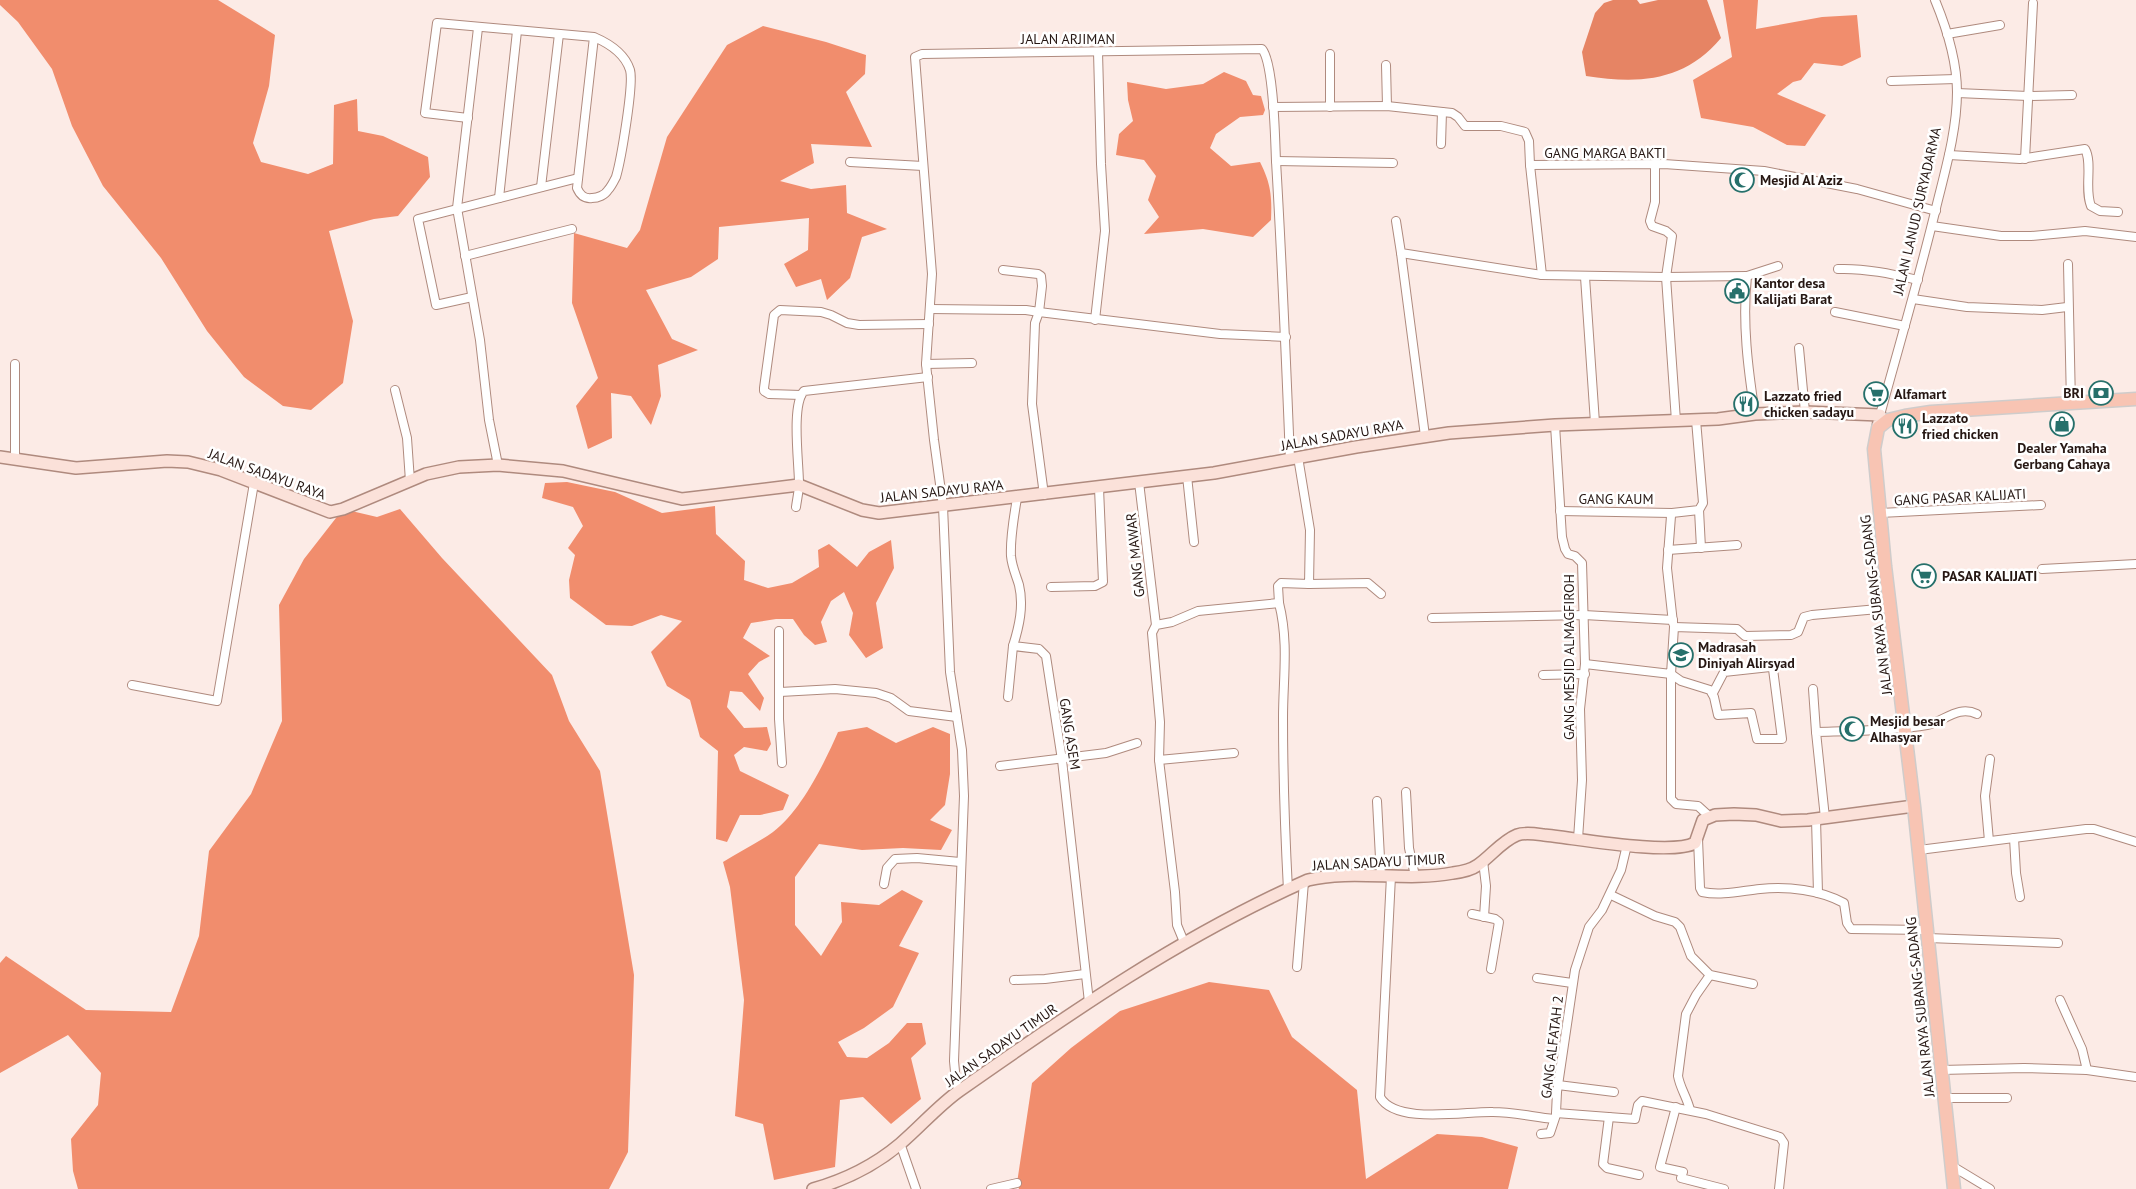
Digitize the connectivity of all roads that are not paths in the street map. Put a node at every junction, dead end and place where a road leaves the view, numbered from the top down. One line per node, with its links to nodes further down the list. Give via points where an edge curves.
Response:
1 (1935, 0): 7 (street, JALAN LANUD SURYADARMA)
2 (2033, 3): 16 (street)
3 (2000, 26): 7 (street)
4 (478, 28): 5 (street); 21 (street); 21 (street, via 437,24 425,113)
5 (517, 31): 6 (street); 33 (street)
6 (559, 34): 8 (street); 32 (street)
7 (1947, 34): 12 (street, JALAN LANUD SURYADARMA)
8 (594, 37): 31 (street); 31 (street, via 622,56 630,69 631,85 615,178 607,192 598,198 584,197 577,188)
9 (1098, 52): 18 (street, JALAN ARJIMAN, via 1262,49 1267,58); 30 (street, JALAN ARJIMAN, via 918,55 914,62); 58 (street, via 1105,231)
10 (1330, 54): 19 (street)
11 (1386, 65): 17 (street)
12 (1956, 79): 13 (street); 14 (street, JALAN LANUD SURYADARMA)
13 (1892, 81)
14 (1957, 94): 16 (street); 23 (street, JALAN LANUD SURYADARMA)
15 (2072, 95): 16 (street)
16 (2028, 96): 24 (street)
17 (1387, 106): 19 (street); 20 (street)
18 (1273, 107): 19 (street); 25 (street, JALAN ARJIMAN)
19 (1330, 107)
20 (1442, 112): 22 (street); 29 (street, via 1456,114 1465,126 1501,126 1525,132 1529,141)
21 (468, 118): 34 (street)
22 (1441, 144)
23 (1949, 155): 24 (street); 35 (street, JALAN LANUD SURYADARMA)
24 (2025, 158): 36 (street, via 2085,149 2091,206 2100,211)
25 (1276, 161): 27 (street); 61 (street, JALAN ARJIMAN)
26 (850, 162): 30 (street)
27 (1393, 163)
28 (1655, 164): 29 (street, GANG MARGA BAKTI); 35 (street, GANG MARGA BAKTI, via 1764,172 1808,179); 50 (street, via 1655,202 1650,221 1652,226 1672,236)
29 (1530, 165): 47 (street, GANG MARGA BAKTI)
30 (923, 166): 55 (street, JALAN ARJIMAN, via 932,274)
31 (578, 178): 32 (street)
32 (541, 187): 33 (street)
33 (499, 198): 34 (street)
34 (457, 208): 42 (street); 52 (street, via 418,220 436,305)
35 (1936, 211): 38 (street, JALAN LANUD SURYADARMA)
36 (2118, 212)
37 (1396, 221): 41 (street)
38 (1932, 226): 40 (street, via 2001,236 2085,231); 51 (street, JALAN LANUD SURYADARMA)
39 (572, 229): 42 (street)
40 (2136, 237)
41 (1402, 252): 47 (street); 79 (street)
42 (465, 256): 52 (street)
43 (2068, 264): 54 (street)
44 (1778, 266): 49 (street)
45 (1838, 268): 51 (street, via 1882,272)
46 (1003, 270): 56 (street, via 1041,276)
47 (1542, 275): 48 (street)
48 (1585, 276): 50 (street); 76 (street)
49 (1746, 276): 50 (street); 72 (street, via 1747,350)
50 (1666, 277): 75 (street)
51 (1918, 280): 53 (street, JALAN LANUD SURYADARMA)
52 (472, 296): 83 (street)
53 (1913, 299): 54 (street, via 1966,306 2042,310); 60 (street, JALAN LANUD SURYADARMA)
54 (2068, 308): 70 (street)
55 (930, 309): 56 (street); 59 (street, JALAN ARJIMAN)
56 (1039, 312): 58 (street); 90 (street, via 1032,404)
57 (1835, 312): 60 (street)
58 (1095, 320): 61 (street, via 1220,334)
59 (929, 324): 65 (street, JALAN ARJIMAN); 68 (street, via 859,325 821,312 780,310 774,315 764,391)
60 (1904, 326): 73 (street, JALAN LANUD SURYADARMA)
61 (1286, 337): 81 (street, JALAN ARJIMAN)
62 (1799, 348): 71 (street)
63 (972, 363): 65 (street)
64 (15, 364): 82 (street)
65 (926, 364): 66 (street, JALAN ARJIMAN)
66 (928, 377): 68 (street, via 809,389); 93 (street, JALAN ARJIMAN)
67 (395, 390): 85 (street, via 407,438)
68 (801, 395): 88 (street, via 797,424)
69 (2136, 399): 70 (main road)
70 (2070, 404): 78 (main road, via 1931,412 1888,420)
71 (1805, 412): 72 (street, JALAN SADAYU RAYA); 73 (street, JALAN SADAYU RAYA)
72 (1755, 414): 74 (street, JALAN SADAYU RAYA)
73 (1880, 414): 78 (street, JALAN LANUD SURYADARMA)
74 (1696, 420): 75 (street, JALAN SADAYU RAYA); 95 (street, via 1703,503)
75 (1676, 421): 76 (street, JALAN SADAYU RAYA)
76 (1595, 424): 77 (street, JALAN SADAYU RAYA)
77 (1555, 425): 79 (street, JALAN SADAYU RAYA); 96 (street, GANG MESJID ALMAGFIROH)
78 (1878, 428): 98 (main road, JALAN RAYA SUBANG-SADANG, via 1874,449)
79 (1425, 436): 81 (street, JALAN SADAYU RAYA)
80 (0, 457): 82 (street, JALAN SADAYU RAYA)
81 (1294, 458): 84 (street, JALAN SADAYU RAYA); 105 (street, JALAN ARJIMAN, via 1310,530)
82 (15, 459): 86 (street, JALAN SADAYU RAYA, via 76,468 188,462)
83 (498, 465): 85 (street, JALAN SADAYU RAYA, via 459,467); 88 (street, JALAN SADAYU RAYA, via 585,476 682,499)
84 (1187, 476): 87 (street, JALAN SADAYU RAYA); 99 (street)
85 (410, 481): 86 (street, JALAN SADAYU RAYA, via 335,512 324,511)
86 (254, 482): 120 (street, via 217,701)
87 (1140, 482): 89 (street, JALAN SADAYU RAYA); 113 (street, GANG MAWAR)
88 (799, 485): 93 (street, JALAN SADAYU RAYA, via 872,513); 94 (street)
89 (1099, 488): 90 (street, JALAN SADAYU RAYA); 106 (street, via 1103,582 1095,586)
90 (1044, 495): 91 (street, JALAN SADAYU RAYA)
91 (1016, 498): 93 (street, JALAN SADAYU RAYA); 115 (street, via 1011,554 1021,609)
92 (2041, 505): 98 (street, GANG PASAR KALIJATI)
93 (943, 506): 126 (street, JALAN ARJIMAN, via 950,672)
94 (796, 507)
95 (1699, 510): 97 (street, GANG KAUM); 101 (street)
96 (1560, 511): 97 (street, GANG KAUM); 110 (street, GANG MESJID ALMAGFIROH, via 1565,549 1582,563)
97 (1672, 513): 102 (street, GANG KAUM)
98 (1880, 513): 109 (main road, JALAN RAYA SUBANG-SADANG)
99 (1194, 542)
100 (1738, 545): 101 (street)
101 (1701, 548): 102 (street)
102 (1668, 550): 112 (street, GANG KAUM)
103 (2136, 564): 104 (street)
104 (2042, 569)
105 (1309, 584): 107 (street, via 1368,583); 108 (street, via 1280,584)
106 (1051, 587)
107 (1381, 594)
108 (1279, 604): 113 (street, via 1198,611); 154 (street, via 1286,656 1283,763)
109 (1889, 608): 112 (street, via 1804,617 1798,632 1791,636 1745,636 1737,629); 127 (main road, JALAN RAYA SUBANG-SADANG)
110 (1584, 615): 111 (street); 112 (street); 116 (street, GANG MESJID ALMAGFIROH)
111 (1432, 618)
112 (1673, 623): 118 (street, GANG KAUM)
113 (1156, 626): 133 (street, GANG MAWAR, via 1152,633 1160,722)
114 (779, 631): 122 (street)
115 (1013, 646): 124 (street); 132 (street, GANG ASEM, via 1039,649 1046,656)
116 (1585, 664): 117 (street, GANG MESJID ALMAGFIROH); 118 (street)
117 (1585, 674): 119 (street); 142 (street, GANG MESJID ALMAGFIROH, via 1580,709 1582,780)
118 (1671, 674): 123 (street); 139 (street, GANG KAUM, via 1671,800 1676,804 1698,806)
119 (1543, 675)
120 (132, 685)
121 (1813, 689): 128 (street)
122 (780, 692): 126 (street, via 835,689 876,693 891,698 909,711); 134 (street)
123 (1713, 693): 123 (street, via 1718,715 1750,712 1756,739 1782,739 1773,669 1724,672)
124 (1008, 697)
125 (1977, 714): 127 (street, via 1958,711 1928,725)
126 (957, 717): 149 (street, JALAN ARJIMAN, via 964,796)
127 (1905, 727): 128 (street); 138 (main road, JALAN RAYA SUBANG-SADANG)
128 (1816, 732): 140 (street)
129 (1137, 743): 132 (street, via 1106,753)
130 (1234, 753): 133 (street)
131 (1990, 759): 144 (street, via 1985,796)
132 (1062, 760): 135 (street); 165 (street, GANG ASEM)
133 (1159, 760): 161 (street, GANG MAWAR, via 1175,914)
134 (782, 763)
135 (1000, 766)
136 (1406, 792): 151 (street, via 1409,848)
137 (1376, 802): 150 (street)
138 (1914, 806): 140 (street); 147 (main road, JALAN RAYA SUBANG-SADANG)
139 (1709, 816): 140 (street, via 1747,814 1781,821); 143 (street, via 1703,820)
140 (1821, 819): 155 (street)
141 (2014, 838): 144 (street); 145 (street, via 2094,829); 157 (street)
142 (1578, 839): 146 (street, JALAN SADAYU TIMUR); 148 (street, JALAN SADAYU TIMUR, via 1518,835)
143 (1698, 839): 146 (street, JALAN SADAYU TIMUR, via 1684,846); 155 (street, via 1702,892 1725,893 1763,888)
144 (1989, 842): 147 (street)
145 (2136, 842)
146 (1626, 845): 156 (street, GANG ALFATAH 2)
147 (1919, 850): 160 (main road, JALAN RAYA SUBANG-SADANG)
148 (1483, 861): 151 (street, JALAN SADAYU TIMUR, via 1452,874); 159 (street, via 1486,886)
149 (960, 862): 153 (street, via 894,859 887,868); 177 (street, JALAN ARJIMAN, via 954,1061)
150 (1386, 876): 151 (street, JALAN SADAYU TIMUR); 152 (street, JALAN SADAYU TIMUR, via 1324,877); 183 (street, via 1380,1097 1383,1103 1395,1109 1432,1116 1494,1112)
151 (1415, 876)
152 (1304, 882): 154 (street, JALAN SADAYU TIMUR); 163 (street)
153 (884, 884)
154 (1288, 890): 161 (street, JALAN SADAYU TIMUR)
155 (1818, 893): 160 (street, via 1844,903 1851,929)
156 (1611, 895): 166 (street, via 1676,922 1691,956); 169 (street, GANG ALFATAH 2, via 1589,927)
157 (2020, 897)
158 (1472, 914): 159 (street)
159 (1484, 917): 164 (street, via 1497,920 1499,924)
160 (1928, 934): 162 (street); 173 (main road, JALAN RAYA SUBANG-SADANG)
161 (1184, 942): 172 (street, JALAN SADAYU TIMUR)
162 (2058, 942)
163 (1297, 967)
164 (1491, 969)
165 (1085, 974): 168 (street); 172 (street, GANG ASEM)
166 (1710, 975): 170 (street); 182 (street, via 1686,1014 1678,1076)
167 (1537, 978): 169 (street)
168 (1014, 980)
169 (1572, 982): 176 (street, GANG ALFATAH 2)
170 (1753, 984)
171 (2060, 1000): 174 (street, via 2082,1049)
172 (1089, 1002): 177 (street, JALAN SADAYU TIMUR)
173 (1941, 1070): 174 (street); 179 (main road, JALAN RAYA SUBANG-SADANG)
174 (2087, 1070): 175 (street)
175 (2136, 1077)
176 (1558, 1085): 178 (street); 183 (street, GANG ALFATAH 2)
177 (959, 1091): 186 (street, JALAN SADAYU TIMUR)
178 (1614, 1092)
179 (1944, 1098): 180 (street); 187 (main road, JALAN RAYA SUBANG-SADANG)
180 (2007, 1098)
181 (1676, 1107): 182 (street, GANG ALFATAH 2); 184 (street, GANG ALFATAH 2, via 1642,1101 1635,1119); 193 (street, via 1660,1166 1683,1172 1681,1178)
182 (1690, 1110): 194 (street, GANG ALFATAH 2, via 1782,1139)
183 (1555, 1116): 184 (street, GANG ALFATAH 2); 185 (street, via 1550,1132)
184 (1609, 1117): 188 (street, via 1603,1164 1607,1168)
185 (1541, 1134)
186 (900, 1143): 190 (street, JALAN SADAYU TIMUR, via 862,1169); 191 (street)
187 (1952, 1166): 195 (main road, JALAN RAYA SUBANG-SADANG); 196 (street)
188 (1639, 1175)
189 (1017, 1183): 192 (street)
190 (813, 1189)
191 (916, 1189)
192 (991, 1189)
193 (1724, 1189)
194 (1778, 1189)
195 (1954, 1189)
196 (1990, 1189)

